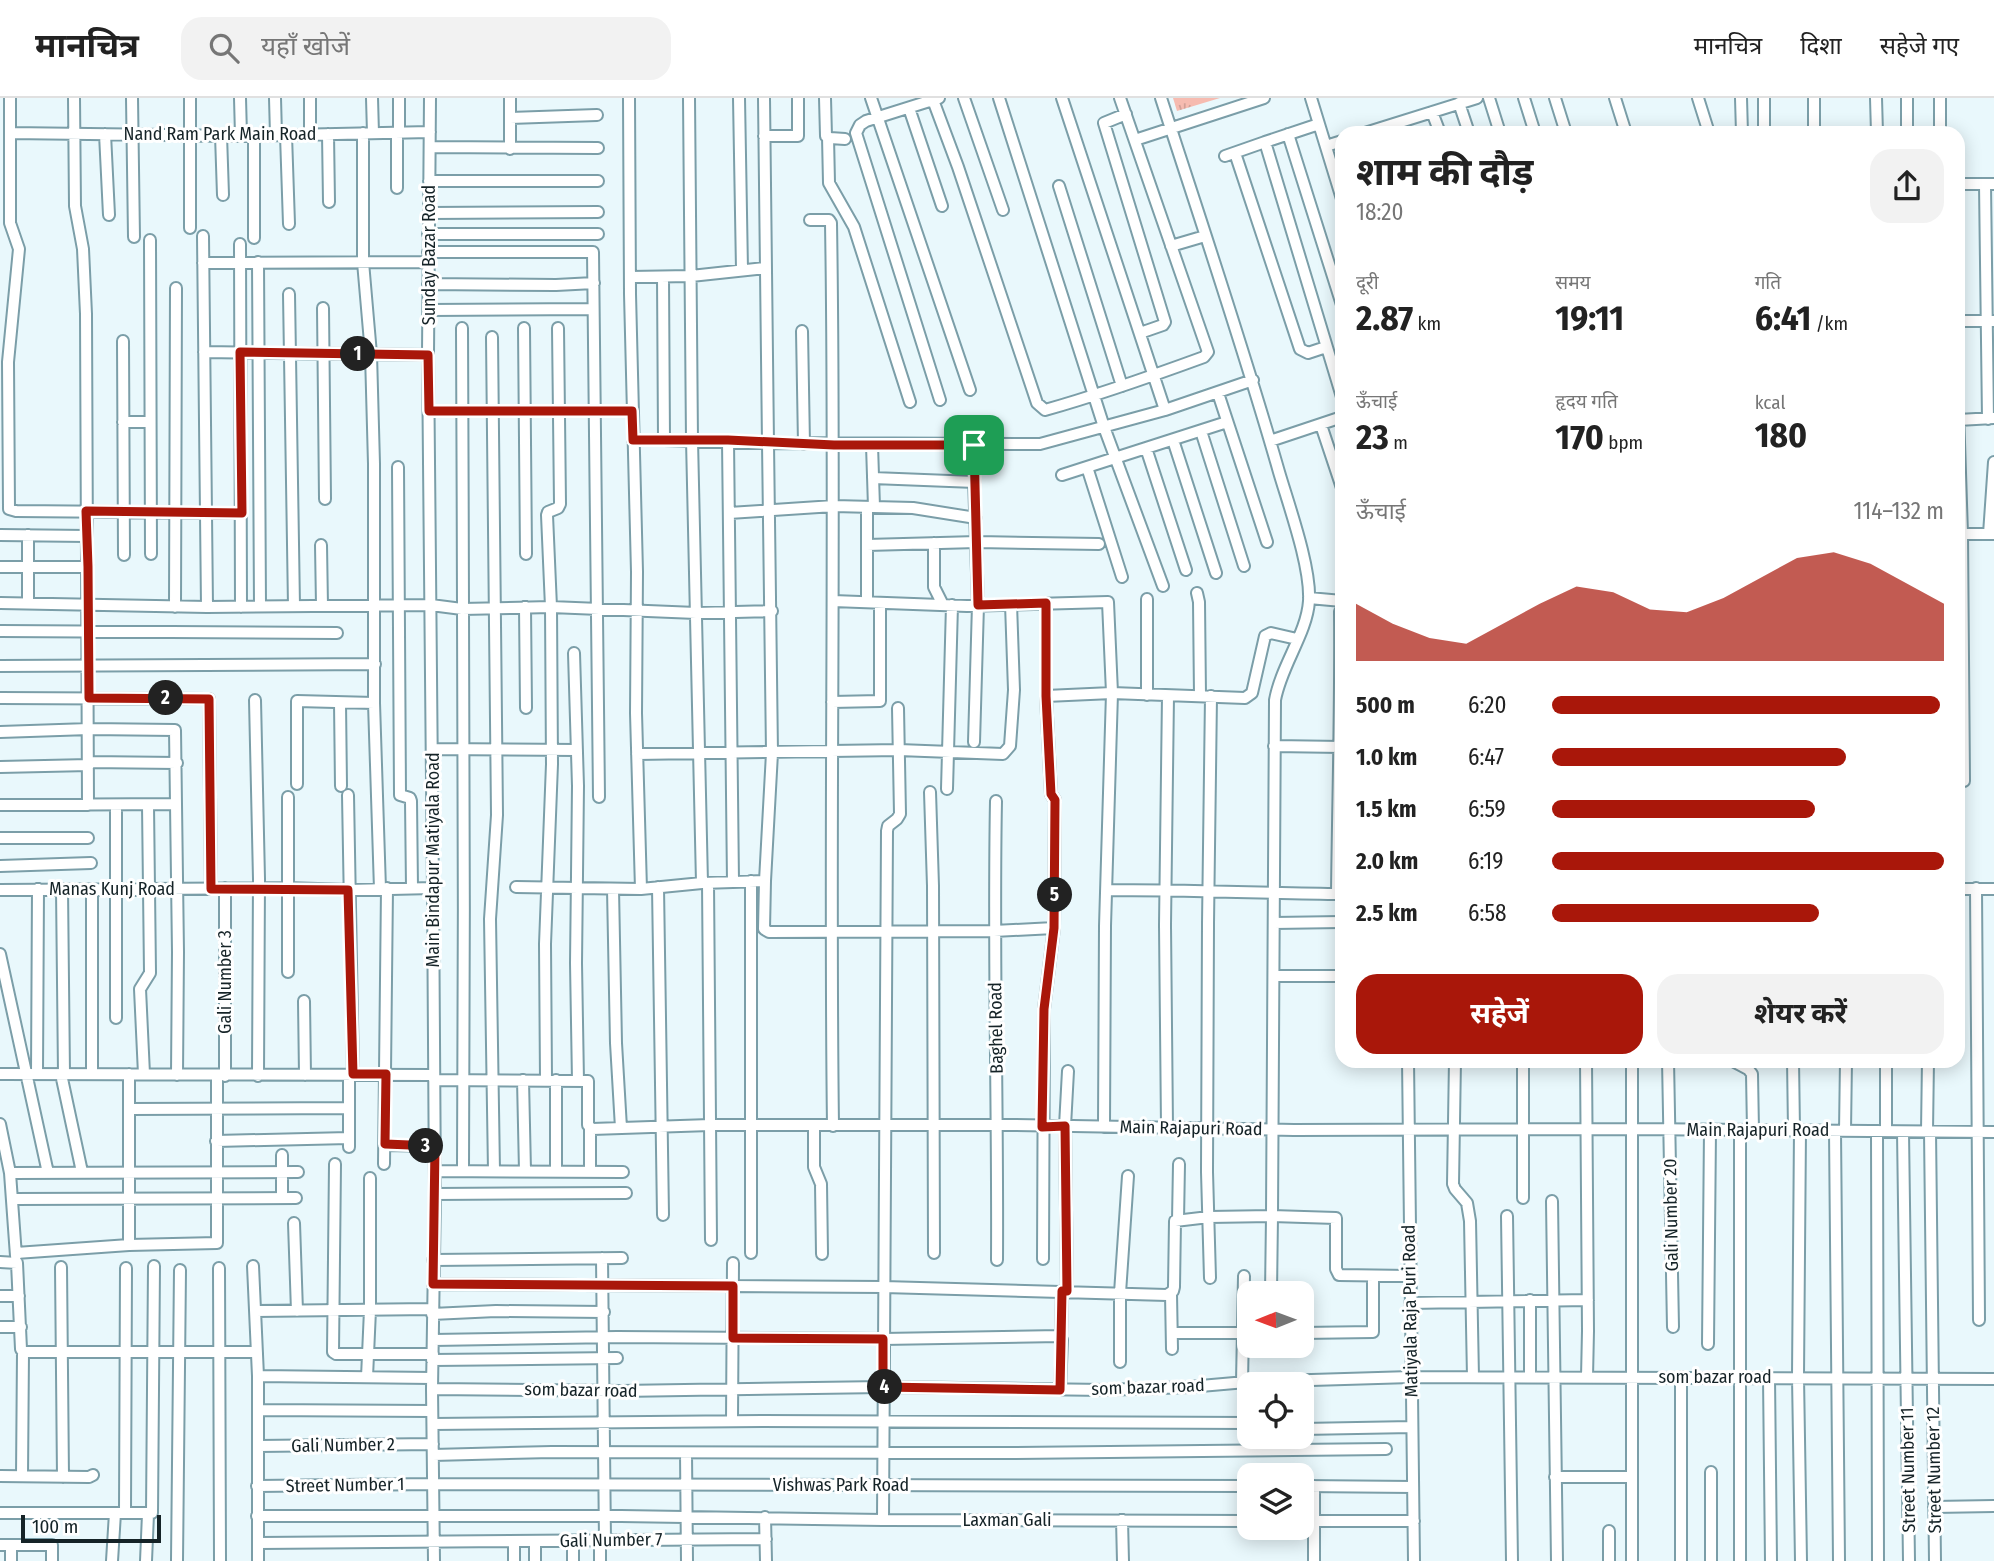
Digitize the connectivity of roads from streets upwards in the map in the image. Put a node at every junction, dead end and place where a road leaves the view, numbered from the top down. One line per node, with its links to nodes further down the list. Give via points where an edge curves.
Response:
1 (10, 98): 66 (street)
2 (74, 98): 68 (street)
3 (132, 98): 70 (street)
4 (190, 98): 71 (street)
5 (240, 98): 76 (street)
6 (275, 98): 78 (street)
7 (310, 98): 72 (street)
8 (372, 98): 67 (street)
9 (399, 98): 65 (street)
10 (430, 98): 64 (street, Sunday Bazar Road)
11 (510, 98): 44 (street)
12 (629, 98): 123 (street)
13 (689, 98): 122 (street)
14 (739, 98): 121 (street)
15 (764, 98): 79 (street)
16 (798, 98): 79 (street, via 798,136)
17 (825, 98): 80 (street)
18 (871, 98): 45 (street)
19 (964, 98): 99 (street)
20 (999, 98): 159 (street)
21 (1062, 98): 140 (street)
22 (1120, 98): 42 (street)
23 (1161, 98): 63 (street)
24 (1264, 98): 63 (street)
25 (1311, 98): 47 (street)
26 (1477, 98): 39 (street)
27 (1489, 98): 52 (street)
28 (1524, 98): 53 (street)
29 (1555, 98): 54 (street)
30 (1615, 98): 55 (street)
31 (1698, 98): 56 (street)
32 (1741, 98): 57 (street)
33 (1764, 98): 58 (street)
34 (1814, 98): 59 (street)
35 (1876, 98): 60 (street)
36 (1907, 98): 61 (street)
37 (1940, 98): 62 (street)
38 (936, 99): 40 (street); 159 (street, via 1037,403 1045,410)
39 (1459, 103): 41 (street); 51 (street)
40 (909, 108): 45 (street); 98 (street)
41 (1432, 112): 46 (street); 50 (street)
42 (1126, 114): 82 (street); 140 (street, via 1104,123 1165,322)
43 (597, 116): 44 (street)
44 (510, 118): 88 (street)
45 (878, 118): 156 (street); 160 (street, via 860,125 856,133)
46 (1404, 120): 48 (street); 49 (street)
47 (1319, 124): 74 (street); 85 (street)
48 (1390, 126)
49 (1406, 126)
50 (1437, 126)
51 (1467, 126)
52 (1498, 126)
53 (1533, 126)
54 (1564, 126)
55 (1624, 126)
56 (1707, 126)
57 (1742, 126)
58 (1764, 126)
59 (1814, 126)
60 (1877, 126)
61 (1907, 126)
62 (1940, 126)
63 (1171, 128): 82 (street); 109 (street)
64 (430, 131): 65 (street, Nand Ram Park Main Road); 86 (street, Sunday Bazar Road)
65 (398, 132): 67 (street, Nand Ram Park Main Road); 95 (street)
66 (10, 133): 68 (street, Nand Ram Park Main Road); 135 (street, via 10,229 19,244)
67 (368, 133): 73 (street, Nand Ram Park Main Road); 117 (street)
68 (74, 134): 69 (street, Nand Ram Park Main Road); 204 (street, via 75,205 83,249 86,314)
69 (104, 134): 70 (street, Nand Ram Park Main Road); 102 (street)
70 (133, 134): 71 (street, Nand Ram Park Main Road); 110 (street)
71 (191, 134): 75 (street, Nand Ram Park Main Road); 105 (street)
72 (310, 134): 73 (street, Nand Ram Park Main Road); 78 (street, Nand Ram Park Main Road)
73 (328, 134): 97 (street)
74 (1288, 134): 83 (street); 126 (street)
75 (220, 135): 76 (street, Nand Ram Park Main Road); 96 (street)
76 (241, 135): 77 (street, Nand Ram Park Main Road)
77 (254, 135): 78 (street, Nand Ram Park Main Road); 111 (street)
78 (281, 135): 104 (street)
79 (764, 136): 120 (street)
80 (828, 137): 81 (street); 161 (street, via 829,183 854,226)
81 (845, 139)
82 (1135, 140): 114 (street)
83 (1265, 142): 143 (street); 143 (street, via 1231,154 1300,349 1308,353)
84 (1335, 143): 85 (street)
85 (1326, 146): 89 (street)
86 (429, 147): 88 (street); 90 (street, Sunday Bazar Road)
87 (598, 148): 88 (street)
88 (510, 149)
89 (1335, 176)
90 (429, 181): 91 (street); 101 (street, Sunday Bazar Road)
91 (598, 181)
92 (1965, 184): 93 (street)
93 (1990, 184): 134 (street)
94 (1059, 186): 155 (street)
95 (397, 188)
96 (223, 195)
97 (328, 202)
98 (943, 206)
99 (1003, 210)
100 (598, 212): 101 (street)
101 (429, 213): 106 (street, Sunday Bazar Road)
102 (108, 215)
103 (810, 220): 188 (street, via 831,223)
104 (289, 224)
105 (190, 228)
106 (428, 234): 107 (street); 115 (street, Sunday Bazar Road)
107 (598, 234)
108 (203, 236): 118 (street)
109 (1205, 236): 114 (street); 154 (street)
110 (134, 237)
111 (254, 238)
112 (150, 240): 174 (street)
113 (240, 244): 119 (street)
114 (1171, 246): 152 (street, via 1208,352)
115 (428, 257): 117 (street); 125 (street, via 593,252); 127 (street, Sunday Bazar Road)
116 (258, 262): 117 (street); 119 (street); 146 (street)
117 (363, 262): 149 (street)
118 (203, 263): 119 (street); 144 (street)
119 (240, 264): 145 (street)
120 (765, 268): 121 (street); 186 (street)
121 (742, 270): 122 (street)
122 (691, 276): 124 (street); 182 (street)
123 (630, 277): 124 (street); 167 (street)
124 (663, 277): 181 (street)
125 (594, 283): 127 (street); 131 (street)
126 (1335, 283)
127 (428, 284): 132 (street, Sunday Bazar Road)
128 (176, 288): 207 (street)
129 (289, 294): 147 (street)
130 (323, 308): 148 (street)
131 (592, 309): 132 (street); 162 (street)
132 (429, 310): 150 (street, Sunday Bazar Road)
133 (1965, 321): 134 (street)
134 (1990, 321): 170 (street)
135 (5, 327): 151 (street)
136 (462, 328): 168 (street)
137 (524, 328): 165 (street)
138 (558, 328): 166 (street)
139 (802, 331): 187 (street)
140 (1140, 333): 152 (street)
141 (492, 337): 169 (street)
142 (123, 341): 173 (street)
143 (1326, 347): 153 (street)
144 (204, 352): 145 (street); 208 (street)
145 (240, 352): 146 (street); 210 (street)
146 (260, 352): 147 (street); 250 (street)
147 (291, 352): 148 (street); 251 (street)
148 (324, 353): 149 (street); 201 (street)
149 (371, 354): 150 (street); 253 (street)
150 (428, 355): 164 (street, Sunday Bazar Road)
151 (4, 362): 158 (street)
152 (1154, 375): 155 (street); 163 (street)
153 (1335, 375)
154 (1253, 380): 157 (street); 185 (street)
155 (1122, 386): 159 (street)
156 (970, 390)
157 (1218, 393): 163 (street); 175 (street)
158 (5, 395): 179 (street)
159 (1094, 396): 177 (street)
160 (940, 400)
161 (910, 402)
162 (594, 410): 166 (street); 167 (street); 262 (street)
163 (1165, 410): 177 (street)
164 (429, 411): 168 (street); 247 (street, Main Bindapur Matiyala Road)
165 (524, 411): 166 (street); 169 (street); 225 (street)
166 (558, 411): 259 (street, via 559,506 547,515)
167 (632, 411): 180 (street)
168 (462, 412): 169 (street); 261 (street)
169 (492, 412): 260 (street)
170 (1991, 418): 172 (street)
171 (1335, 420): 176 (street)
172 (1965, 420)
173 (123, 422): 174 (street); 205 (street)
174 (150, 422): 206 (street)
175 (1227, 422): 178 (street); 219 (street)
176 (1321, 425): 185 (street); 196 (street)
177 (1104, 427): 190 (street, via 1040,444); 192 (street)
178 (1200, 431): 184 (street); 227 (street)
179 (5, 435): 200 (street)
180 (633, 440): 181 (street); 264 (street)
181 (664, 440): 182 (street)
182 (692, 440): 183 (street); 266 (street)
183 (728, 440): 186 (street); 211 (street)
184 (1173, 440): 191 (street); 232 (street)
185 (1270, 441): 236 (street)
186 (768, 443): 187 (street); 209 (street)
187 (804, 444): 188 (street)
188 (834, 445): 189 (street); 202 (street)
189 (872, 445): 190 (street); 198 (street)
190 (974, 445): 199 (street)
191 (1146, 448): 192 (street); 231 (street)
192 (1115, 457): 195 (street); 234 (street)
193 (1994, 462): 214 (street)
194 (398, 467): 254 (street)
195 (1087, 467): 197 (street); 233 (street)
196 (1335, 467)
197 (1062, 475)
198 (873, 478): 199 (street); 203 (street)
199 (975, 482): 212 (street)
200 (4, 488): 204 (street, via 12,511)
201 (325, 499)
202 (834, 506): 203 (street); 209 (street); 238 (street)
203 (871, 507): 212 (street); 223 (street)
204 (86, 511): 205 (street); 217 (street)
205 (124, 511): 206 (street); 226 (street)
206 (151, 511): 207 (street); 224 (street)
207 (176, 511): 208 (street); 255 (street)
208 (207, 512): 210 (street); 256 (street)
209 (770, 512): 211 (street); 263 (street)
210 (242, 513): 257 (street)
211 (729, 513): 265 (street)
212 (976, 518): 218 (street)
213 (1965, 534): 214 (street)
214 (1991, 534)
215 (0, 535): 216 (street)
216 (28, 536): 217 (street); 229 (street)
217 (87, 536): 230 (street)
218 (977, 542): 220 (street); 221 (street); 249 (street)
219 (1267, 542)
220 (934, 543): 223 (street); 248 (street, via 934,587)
221 (1099, 544)
222 (321, 545): 252 (street)
223 (867, 545): 239 (street)
224 (151, 554)
225 (526, 554)
226 (124, 555)
227 (1244, 566)
228 (0, 567): 229 (street)
229 (28, 567): 230 (street); 241 (street)
230 (88, 567): 246 (street)
231 (1186, 570)
232 (1216, 573)
233 (1122, 577)
234 (1163, 586)
235 (1196, 593): 279 (street)
236 (1309, 598): 244 (street); 270 (street)
237 (1147, 599): 276 (street)
238 (833, 601): 239 (street); 283 (street)
239 (867, 602): 242 (street)
240 (0, 603): 241 (street)
241 (28, 603): 246 (street)
242 (880, 603): 248 (street); 283 (street, via 880,701)
243 (1046, 603): 245 (street); 275 (street, via 1108,602); 277 (street)
244 (1335, 603)
245 (1011, 604): 249 (street); 299 (street, via 1014,690 1010,746 1003,754)
246 (89, 605): 255 (street); 268 (street)
247 (431, 605): 254 (street); 261 (street); 293 (street, Main Bindapur Matiyala Road)
248 (947, 605): 249 (street); 299 (street)
249 (978, 605): 290 (street)
250 (260, 606): 251 (street); 257 (street)
251 (294, 606): 252 (street)
252 (322, 606): 253 (street)
253 (374, 606): 254 (street); 272 (street)
254 (398, 606): 332 (street, via 400,795 411,800)
255 (175, 607): 256 (street)
256 (207, 607): 257 (street)
257 (241, 607)
258 (525, 607): 259 (street); 260 (street); 286 (street)
259 (551, 607): 262 (street); 298 (street)
260 (495, 608): 261 (street); 295 (street)
261 (462, 609): 294 (street)
262 (596, 609): 264 (street); 312 (street)
263 (772, 611): 265 (street); 300 (street)
264 (635, 612): 266 (street); 302 (street)
265 (730, 612): 266 (street); 304 (street)
266 (696, 613): 303 (street)
267 (0, 631): 268 (street)
268 (88, 632): 269 (street); 273 (street)
269 (337, 634)
270 (1297, 639): 279 (street, via 1267,633 1249,696); 291 (street, via 1277,687)
271 (574, 653): 296 (street)
272 (375, 664): 273 (street); 285 (street)
273 (89, 665): 274 (street); 281 (street)
274 (0, 666)
275 (1112, 694): 276 (street); 277 (street); 351 (street)
276 (1147, 695): 278 (street)
277 (1046, 696): 358 (street, via 1055,800)
278 (1168, 696): 279 (street); 352 (street)
279 (1205, 696): 353 (street)
280 (0, 698): 281 (street)
281 (89, 698): 288 (street); 343 (street, via 209,699)
282 (255, 700): 330 (street)
283 (832, 702): 301 (street)
284 (340, 703): 285 (street); 308 (street, via 297,701); 350 (street)
285 (374, 703): 344 (street)
286 (526, 708)
287 (898, 708): 297 (street)
288 (89, 729): 289 (street); 305 (street); 306 (street, via 174,729)
289 (0, 732)
290 (974, 741)
291 (1274, 746): 292 (street); 354 (street)
292 (1335, 747)
293 (432, 748): 294 (street); 333 (street, Main Bindapur Matiyala Road)
294 (463, 750): 295 (street); 394 (street)
295 (496, 750): 298 (street); 395 (street, via 490,919)
296 (577, 750): 298 (street); 335 (street)
297 (899, 750): 299 (street); 301 (street); 360 (street, via 900,814 887,828)
298 (552, 751): 334 (street)
299 (948, 752): 309 (street)
300 (772, 753): 301 (street); 304 (street); 324 (street)
301 (832, 753): 359 (street)
302 (637, 754): 303 (street); 346 (street)
303 (698, 754): 304 (street); 326 (street)
304 (733, 754): 325 (street)
305 (89, 763): 306 (street); 307 (street); 315 (street)
306 (177, 763): 314 (street)
307 (0, 767)
308 (298, 784)
309 (947, 789)
310 (930, 792): 361 (street)
311 (288, 797): 331 (street)
312 (599, 797)
313 (996, 801): 362 (street, Baghel Road)
314 (176, 804): 317 (street); 342 (street)
315 (88, 805): 316 (street); 318 (street)
316 (116, 805): 317 (street); 340 (street)
317 (148, 805): 341 (street)
318 (0, 806)
319 (0, 838): 320 (street)
320 (88, 838)
321 (91, 863): 322 (street)
322 (0, 866)
323 (751, 881): 324 (street); 325 (street); 407 (street)
324 (765, 881): 359 (street, via 764,930)
325 (733, 882): 326 (street)
326 (705, 883): 328 (street); 403 (street)
327 (516, 887): 334 (street)
328 (658, 887): 346 (street); 412 (street)
329 (225, 888): 330 (street, Manas Kunj Road); 343 (street, Manas Kunj Road); 389 (street, Gali Number 3)
330 (258, 888): 331 (street, Manas Kunj Road); 392 (street)
331 (288, 888): 350 (street, Manas Kunj Road); 364 (street)
332 (412, 888): 333 (street, Manas Kunj Road); 344 (street, Manas Kunj Road)
333 (433, 888): 393 (street, Main Bindapur Matiyala Road)
334 (546, 888): 335 (street); 397 (street)
335 (576, 888): 345 (street); 398 (street)
336 (1976, 888): 347 (street); 348 (street); 432 (street)
337 (38, 889): 338 (street, Manas Kunj Road); 349 (street, Manas Kunj Road); 382 (street)
338 (62, 889): 339 (street, Manas Kunj Road); 383 (street)
339 (92, 889): 340 (street, Manas Kunj Road); 384 (street)
340 (116, 889): 341 (street, Manas Kunj Road); 368 (street)
341 (148, 889): 342 (street, Manas Kunj Road); 386 (street, via 150,973 141,989)
342 (177, 889): 343 (street, Manas Kunj Road); 388 (street)
343 (211, 889)
344 (383, 889): 350 (street, Manas Kunj Road); 387 (street)
345 (613, 889): 346 (street); 415 (street)
346 (641, 889)
347 (1965, 889)
348 (1994, 889)
349 (0, 890)
350 (348, 890): 391 (street)
351 (1106, 890): 352 (street); 411 (street)
352 (1166, 890): 353 (street); 416 (street)
353 (1208, 890): 354 (street); 417 (street)
354 (1274, 893): 355 (street); 357 (street)
355 (1335, 894)
356 (1335, 922): 357 (street)
357 (1274, 923): 365 (street)
358 (1054, 928): 362 (street); 413 (street, via 1044,1009)
359 (830, 931): 360 (street); 404 (street)
360 (888, 931): 361 (street); 405 (street)
361 (933, 931): 362 (street); 406 (street)
362 (994, 931): 409 (street, Baghel Road)
363 (0, 954): 382 (street)
364 (288, 972)
365 (1274, 976): 366 (street); 422 (street)
366 (1335, 976)
367 (304, 1001): 390 (street)
368 (116, 1018)
369 (1408, 1068): 423 (street, Matiyala Raja Puri Road)
370 (1455, 1068): 418 (street)
371 (1523, 1068): 424 (street)
372 (1586, 1068): 419 (street)
373 (1632, 1068): 420 (street)
374 (1668, 1068): 421 (street, Gali Number 20)
375 (1746, 1068): 427 (street, via 1752,1074)
376 (1793, 1068): 428 (street)
377 (1845, 1068): 429 (street)
378 (1886, 1068): 430 (street)
379 (1928, 1068): 431 (street, Street Number 12)
380 (1068, 1070): 410 (street)
381 (0, 1074): 382 (street)
382 (32, 1074): 383 (street); 450 (street)
383 (62, 1074): 384 (street); 451 (street)
384 (92, 1074): 385 (street)
385 (129, 1074): 386 (street); 399 (street)
386 (144, 1074): 388 (street)
387 (386, 1074): 391 (street); 393 (street); 436 (street)
388 (177, 1075): 389 (street)
389 (221, 1075): 392 (street); 401 (street, Gali Number 3)
390 (306, 1075): 391 (street); 392 (street)
391 (351, 1075): 400 (street)
392 (258, 1076)
393 (434, 1077): 394 (street); 437 (street, Main Bindapur Matiyala Road)
394 (464, 1080): 395 (street); 446 (street)
395 (492, 1080): 396 (street); 447 (street)
396 (523, 1080): 397 (street); 448 (street)
397 (551, 1080): 398 (street); 449 (street)
398 (578, 1081): 414 (street, via 589,1084)
399 (129, 1108): 401 (street); 452 (street)
400 (349, 1108): 401 (street); 435 (street, via 349,1143)
401 (216, 1109): 435 (street, Gali Number 3)
402 (0, 1124): 439 (street)
403 (709, 1125): 407 (street, Main Rajapuri Road); 412 (street, Main Rajapuri Road); 474 (street)
404 (833, 1125): 405 (street, Main Rajapuri Road); 408 (street, Main Rajapuri Road)
405 (885, 1125): 406 (street, Main Rajapuri Road); 502 (street)
406 (933, 1125): 409 (street, Main Rajapuri Road); 477 (street)
407 (751, 1126): 408 (street, Main Rajapuri Road); 476 (street)
408 (814, 1126): 478 (street)
409 (998, 1126): 413 (street, Main Rajapuri Road); 484 (street, Baghel Road)
410 (1065, 1126): 411 (street, Main Rajapuri Road); 413 (street, Main Rajapuri Road); 503 (street)
411 (1104, 1126): 416 (street, Main Rajapuri Road)
412 (661, 1127): 415 (street, Main Rajapuri Road); 468 (street)
413 (1042, 1127): 482 (street)
414 (590, 1128): 415 (street, Main Rajapuri Road); 454 (street)
415 (621, 1128)
416 (1167, 1128): 417 (street, Main Rajapuri Road)
417 (1208, 1128): 422 (street, Main Rajapuri Road); 471 (street)
418 (1455, 1129): 423 (street, Main Rajapuri Road); 424 (street, Main Rajapuri Road); 508 (street, via 1453,1184 1467,1203 1470,1221)
419 (1587, 1129): 420 (street, Main Rajapuri Road); 424 (street, Main Rajapuri Road); 512 (street)
420 (1632, 1129): 421 (street, Main Rajapuri Road); 554 (street)
421 (1670, 1129): 425 (street, Main Rajapuri Road); 523 (street, Gali Number 20)
422 (1273, 1130): 423 (street, Main Rajapuri Road); 469 (street)
423 (1408, 1130): 495 (street, Matiyala Raja Puri Road)
424 (1524, 1130): 465 (street)
425 (1710, 1130): 426 (street, Main Rajapuri Road); 532 (street)
426 (1740, 1130): 427 (street, Main Rajapuri Road); 556 (street)
427 (1753, 1130): 428 (street, Main Rajapuri Road)
428 (1797, 1130): 429 (street, Main Rajapuri Road); 558 (street)
429 (1840, 1130): 430 (street, Main Rajapuri Road); 559 (street)
430 (1882, 1131): 433 (street, Main Rajapuri Road); 560 (street)
431 (1928, 1131): 432 (street, Main Rajapuri Road); 433 (street, Main Rajapuri Road); 562 (street, Street Number 12)
432 (1978, 1131): 434 (street, Main Rajapuri Road); 520 (street)
433 (1903, 1132): 561 (street, Street Number 11)
434 (1994, 1132)
435 (216, 1141): 443 (street, Gali Number 3)
436 (385, 1144): 437 (street); 441 (street)
437 (435, 1146): 445 (street, Main Bindapur Matiyala Road)
438 (282, 1155): 444 (street)
439 (3, 1159): 456 (street)
440 (335, 1164): 514 (street)
441 (384, 1164)
442 (1179, 1164): 472 (street)
443 (216, 1170): 444 (street); 452 (street); 461 (street, Gali Number 3)
444 (282, 1171): 453 (street); 463 (street)
445 (435, 1171): 446 (street); 460 (street, Main Bindapur Matiyala Road)
446 (463, 1171): 447 (street)
447 (494, 1171): 448 (street)
448 (525, 1171): 449 (street)
449 (556, 1171): 454 (street)
450 (48, 1172): 451 (street); 456 (street)
451 (82, 1172): 452 (street)
452 (130, 1172): 462 (street)
453 (298, 1172)
454 (590, 1172): 455 (street)
455 (623, 1172)
456 (10, 1173): 466 (street)
457 (1128, 1176): 504 (street)
458 (370, 1178): 515 (street)
459 (626, 1193): 460 (street)
460 (435, 1194): 483 (street, Main Bindapur Matiyala Road)
461 (216, 1197): 462 (street); 463 (street); 475 (street, Gali Number 3, via 216,1243)
462 (131, 1198): 466 (street); 475 (street)
463 (282, 1198): 464 (street)
464 (296, 1198)
465 (1523, 1198)
466 (13, 1199): 479 (street)
467 (1552, 1201): 511 (street)
468 (663, 1215)
469 (1272, 1216): 471 (street); 494 (street, via 1335,1217 1336,1273); 498 (street)
470 (1507, 1216): 509 (street)
471 (1209, 1217): 472 (street); 496 (street)
472 (1178, 1220): 505 (street, via 1174,1223)
473 (294, 1223): 517 (street)
474 (711, 1240)
475 (129, 1245): 479 (street)
476 (751, 1253)
477 (934, 1253)
478 (822, 1254)
479 (16, 1257): 485 (street); 507 (street)
480 (602, 1258): 481 (street); 483 (street); 500 (street)
481 (621, 1258)
482 (1043, 1259)
483 (433, 1260): 499 (street, Main Bindapur Matiyala Road)
484 (997, 1260)
485 (0, 1262)
486 (733, 1263): 501 (street)
487 (154, 1266): 537 (street)
488 (253, 1266): 516 (street)
489 (61, 1267): 535 (street)
490 (126, 1268): 536 (street)
491 (219, 1268): 539 (street)
492 (180, 1269): 538 (street)
493 (1244, 1276): 497 (street)
494 (1373, 1276): 495 (street); 525 (street, via 1373,1332)
495 (1410, 1276): 513 (street, Matiyala Raja Puri Road)
496 (1210, 1278)
497 (1244, 1281)
498 (1271, 1281)
499 (433, 1284): 500 (street); 518 (street, Main Bindapur Matiyala Road)
500 (603, 1285): 501 (street); 519 (street)
501 (733, 1286): 502 (street); 529 (street)
502 (884, 1286): 503 (street); 530 (street)
503 (1065, 1291): 504 (street); 527 (street)
504 (1120, 1293): 505 (street); 545 (street)
505 (1171, 1294): 524 (street)
506 (0, 1296): 507 (street)
507 (19, 1296): 522 (street)
508 (1472, 1300): 509 (street); 513 (street); 549 (street)
509 (1508, 1300): 510 (street); 550 (street)
510 (1530, 1300): 511 (street); 551 (street)
511 (1553, 1300): 512 (street); 552 (street)
512 (1588, 1300): 553 (street)
513 (1410, 1303): 548 (street, Matiyala Raja Puri Road)
514 (334, 1310): 515 (street); 517 (street); 541 (street, via 334,1353)
515 (370, 1310): 518 (street); 541 (street)
516 (255, 1311): 517 (street); 540 (street)
517 (297, 1311)
518 (432, 1312): 519 (street); 531 (street)
519 (604, 1312): 528 (street)
520 (1979, 1320)
521 (0, 1327): 522 (street)
522 (21, 1327): 534 (street)
523 (1673, 1327)
524 (1172, 1333): 526 (street); 533 (street)
525 (1314, 1333)
526 (1237, 1334)
527 (1061, 1337): 530 (street); 569 (street)
528 (603, 1338): 529 (street); 531 (street); 543 (street)
529 (733, 1338): 530 (street); 568 (street)
530 (883, 1339): 567 (street)
531 (433, 1340): 542 (street)
532 (1708, 1344)
533 (1172, 1349)
534 (23, 1352): 535 (street); 589 (street)
535 (63, 1352): 536 (street); 590 (street)
536 (126, 1352): 537 (street); 604 (street)
537 (153, 1352): 538 (street); 605 (street, via 153,1512)
538 (178, 1352): 539 (street); 631 (street)
539 (219, 1352): 540 (street); 632 (street)
540 (257, 1352): 546 (street)
541 (369, 1354): 542 (street); 547 (street)
542 (433, 1357): 543 (street); 566 (street)
543 (603, 1359): 544 (street); 570 (street)
544 (617, 1359)
545 (1120, 1362)
546 (258, 1377): 547 (street, som bazar road); 571 (street)
547 (368, 1377): 566 (street, som bazar road)
548 (1411, 1377): 549 (street, som bazar road); 564 (street, som bazar road); 578 (street, Matiyala Raja Puri Road)
549 (1473, 1377): 550 (street, som bazar road)
550 (1509, 1377): 551 (street, som bazar road); 644 (street)
551 (1530, 1377): 552 (street, som bazar road)
552 (1554, 1377): 553 (street, som bazar road); 591 (street)
553 (1587, 1377): 554 (street, som bazar road)
554 (1632, 1377): 555 (street, som bazar road); 592 (street)
555 (1681, 1377): 556 (street, som bazar road); 648 (street)
556 (1739, 1377): 557 (street, som bazar road); 650 (street)
557 (1769, 1377): 558 (street, som bazar road); 651 (street)
558 (1798, 1377): 559 (street, som bazar road); 652 (street)
559 (1837, 1378): 560 (street, som bazar road); 653 (street)
560 (1876, 1378): 561 (street, som bazar road); 654 (street)
561 (1907, 1378): 562 (street, som bazar road); 655 (street, Street Number 11)
562 (1933, 1378): 563 (street, som bazar road); 602 (street, Street Number 12)
563 (1994, 1378)
564 (1314, 1380)
565 (1237, 1382): 569 (street, som bazar road)
566 (432, 1384): 570 (street, som bazar road); 572 (street)
567 (883, 1387): 568 (street, som bazar road); 569 (street, som bazar road); 574 (street)
568 (732, 1389): 570 (street, som bazar road); 573 (street)
569 (1060, 1390)
570 (604, 1391): 575 (street)
571 (258, 1410): 572 (street); 580 (street)
572 (432, 1411): 577 (street)
573 (732, 1421): 574 (street); 575 (street)
574 (882, 1422): 576 (street); 585 (street)
575 (604, 1423): 577 (street); 583 (street)
576 (1237, 1423)
577 (433, 1424): 581 (street)
578 (1412, 1427): 579 (street); 600 (street, Matiyala Raja Puri Road)
579 (1314, 1429)
580 (258, 1446): 581 (street, Gali Number 2); 597 (street)
581 (431, 1447): 583 (street, Gali Number 2); 593 (street)
582 (1386, 1449): 585 (street, Gali Number 2)
583 (605, 1452): 584 (street, Gali Number 2); 594 (street)
584 (686, 1453): 585 (street, Gali Number 2); 595 (street)
585 (883, 1453): 596 (street)
586 (1711, 1472): 649 (street)
587 (93, 1475): 590 (street)
588 (0, 1476): 589 (street)
589 (22, 1476): 590 (street)
590 (63, 1477)
591 (1556, 1477): 592 (street); 645 (street)
592 (1632, 1477): 647 (street)
593 (433, 1484): 594 (street, Vishwas Park Road); 597 (street, Street Number 1); 607 (street)
594 (604, 1485): 595 (street, Vishwas Park Road); 608 (street)
595 (685, 1485): 596 (street, Vishwas Park Road); 609 (street)
596 (882, 1485): 598 (street, Vishwas Park Road); 611 (street)
597 (257, 1486): 606 (street)
598 (1237, 1486)
599 (1314, 1486): 600 (street)
600 (1413, 1487): 615 (street, Matiyala Raja Puri Road)
601 (1994, 1506): 602 (street)
602 (1934, 1507): 656 (street, Street Number 12)
603 (0, 1513): 604 (street)
604 (120, 1513): 605 (street); 629 (street)
605 (148, 1514): 630 (street)
606 (257, 1516): 607 (street, Laxman Gali); 625 (street)
607 (434, 1516): 608 (street, Laxman Gali); 620 (street)
608 (605, 1516): 609 (street, Laxman Gali); 624 (street)
609 (685, 1517): 610 (street, Laxman Gali); 617 (street)
610 (765, 1517): 611 (street, Laxman Gali); 618 (street)
611 (883, 1520): 612 (street, Laxman Gali)
612 (1122, 1520): 613 (street, Laxman Gali); 641 (street)
613 (1237, 1521)
614 (1314, 1521): 615 (street)
615 (1413, 1521): 643 (street, Matiyala Raja Puri Road)
616 (1609, 1531): 646 (street)
617 (686, 1539): 618 (street, Gali Number 7); 624 (street, Gali Number 7); 639 (street)
618 (766, 1539): 640 (street)
619 (1311, 1540): 642 (street)
620 (434, 1541): 621 (street, Gali Number 7); 625 (street, Gali Number 7); 634 (street)
621 (514, 1541): 622 (street, Gali Number 7); 635 (street)
622 (535, 1541): 623 (street, Gali Number 7); 636 (street)
623 (573, 1541): 624 (street, Gali Number 7); 637 (street)
624 (602, 1541): 638 (street)
625 (259, 1543): 633 (street)
626 (5, 1545): 627 (street); 628 (street, via 52,1545)
627 (11, 1561)
628 (52, 1561)
629 (112, 1561)
630 (146, 1561)
631 (177, 1561)
632 (220, 1561)
633 (258, 1561)
634 (434, 1561)
635 (514, 1561)
636 (535, 1561)
637 (573, 1561)
638 (600, 1561)
639 (687, 1561)
640 (766, 1561)
641 (1123, 1561)
642 (1314, 1561)
643 (1414, 1561)
644 (1512, 1561)
645 (1557, 1561)
646 (1609, 1561)
647 (1632, 1561)
648 (1681, 1561)
649 (1712, 1561)
650 (1740, 1561)
651 (1771, 1561)
652 (1801, 1561)
653 (1839, 1561)
654 (1878, 1561)
655 (1909, 1561)
656 (1935, 1561)

